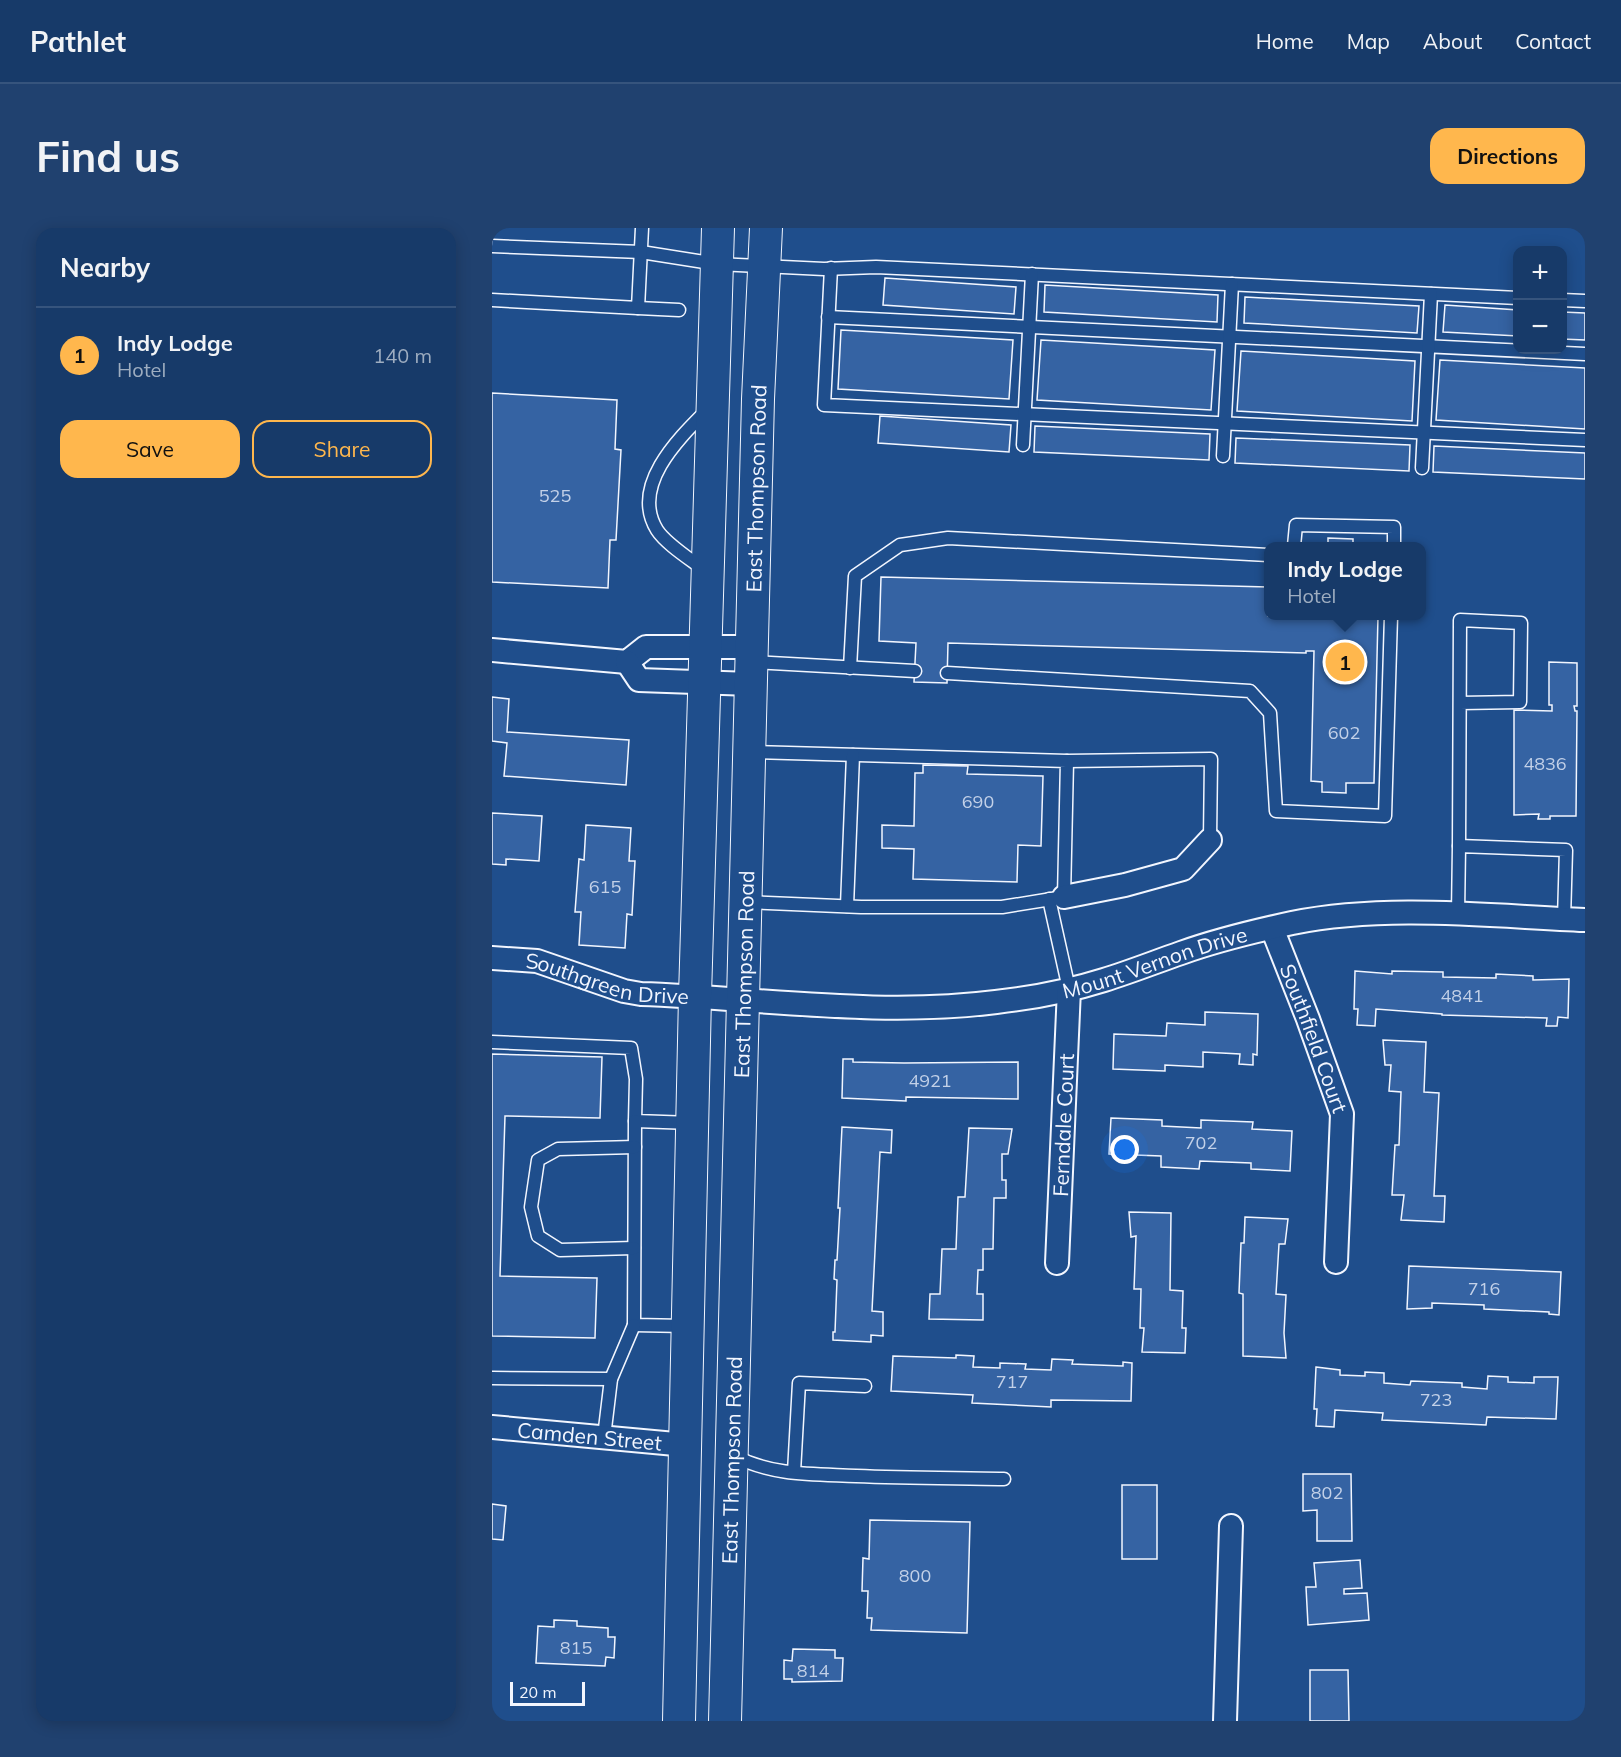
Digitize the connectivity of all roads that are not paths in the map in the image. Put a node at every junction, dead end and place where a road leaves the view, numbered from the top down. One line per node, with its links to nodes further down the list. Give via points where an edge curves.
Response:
1 (642, 228): 5 (lane)
2 (718, 228): 6 (main road, East Thompson Road)
3 (766, 228): 7 (main road, East Thompson Road)
4 (492, 246): 5 (lane)
5 (641, 252): 6 (lane); 16 (lane)
6 (717, 264): 7 (lane); 23 (main road, East Thompson Road)
7 (764, 266): 8 (lane); 39 (main road, East Thompson Road)
8 (831, 268): 9 (lane); 18 (lane)
9 (1032, 274): 10 (lane); 19 (lane)
10 (1232, 284): 11 (lane); 20 (lane)
11 (1431, 294): 12 (lane); 21 (lane)
12 (1513, 298)
13 (492, 300): 16 (lane)
14 (1567, 300): 15 (lane)
15 (1585, 301)
16 (638, 308): 17 (lane)
17 (679, 310)
18 (828, 317): 19 (lane); 24 (lane, via 824,405)
19 (1030, 327): 20 (lane); 24 (lane)
20 (1230, 336): 21 (lane); 25 (lane)
21 (1428, 346): 22 (lane); 26 (lane)
22 (1585, 354)
23 (712, 405): 34 (main road, East Thompson Road); 34 (lane, via 678,439 658,467 650,495 651,517 658,532)
24 (1025, 414): 25 (lane); 28 (lane)
25 (1225, 423): 26 (lane); 29 (lane)
26 (1424, 433): 27 (lane); 30 (lane)
27 (1585, 440)
28 (1023, 445)
29 (1223, 456)
30 (1422, 468)
31 (1294, 542): 32 (lane, via 1296,525 1394,527)
32 (1394, 542)
33 (1264, 555): 40 (lane, via 948,538 900,545 855,576)
34 (707, 572): 36 (main road, East Thompson Road)
35 (1391, 620): 42 (lane, via 1385,816 1276,811 1270,713 1250,691)
36 (705, 646): 38 (street, via 646,647); 39 (street); 43 (main road, East Thompson Road)
37 (492, 650): 38 (street)
38 (627, 662): 43 (street, via 639,680)
39 (752, 664): 40 (lane); 43 (street); 45 (main road, East Thompson Road)
40 (850, 668): 41 (lane)
41 (915, 671)
42 (947, 674)
43 (704, 683): 58 (main road, East Thompson Road)
44 (1460, 703): 44 (lane, via 1460,620 1521,623 1520,702); 49 (lane)
45 (749, 752): 46 (lane); 51 (main road, East Thompson Road)
46 (853, 754): 47 (lane); 52 (lane)
47 (1067, 760): 48 (lane, via 1211,759); 50 (lane)
48 (1210, 840): 50 (street, via 1183,869)
49 (1459, 846): 53 (lane); 54 (lane, via 1566,850)
50 (1056, 898): 52 (lane, via 1002,907); 57 (lane)
51 (746, 902): 52 (lane); 58 (main road, East Thompson Road)
52 (847, 906)
53 (1458, 914): 54 (street, Mount Vernon Drive); 55 (street, Mount Vernon Drive, via 1366,914)
54 (1575, 919)
55 (1272, 928): 57 (street, Mount Vernon Drive, via 1205,945); 64 (street, Southfield Court, via 1342,1113)
56 (492, 957): 58 (street, Southgreen Drive, via 537,961 624,991)
57 (1069, 989): 58 (street, Mount Vernon Drive, via 998,1002 928,1008); 65 (street, Ferndale Court)
58 (721, 999): 61 (main road, East Thompson Road); 74 (main road, East Thompson Road)
59 (492, 1042): 60 (lane, via 631,1048 636,1079)
60 (635, 1121): 61 (lane); 62 (lane)
61 (693, 1123): 67 (main road, East Thompson Road)
62 (635, 1147): 63 (lane); 63 (lane, via 558,1149 538,1160 531,1207 538,1236 560,1250)
63 (634, 1248): 66 (lane)
64 (1336, 1262)
65 (1058, 1263)
66 (634, 1325): 67 (lane); 69 (lane)
67 (688, 1326): 73 (main road, East Thompson Road)
68 (492, 1378): 69 (lane)
69 (611, 1379): 72 (lane)
70 (865, 1386): 75 (lane, via 799,1383)
71 (492, 1427): 72 (street, Camden Street)
72 (604, 1437): 73 (street, Camden Street)
73 (686, 1445): 74 (main road); 78 (main road, East Thompson Road)
74 (731, 1454): 75 (lane, via 751,1465); 79 (main road, East Thompson Road)
75 (794, 1472): 76 (lane)
76 (1004, 1479)
77 (1232, 1526): 80 (street)
78 (679, 1721)
79 (725, 1721)
80 (1224, 1721)

